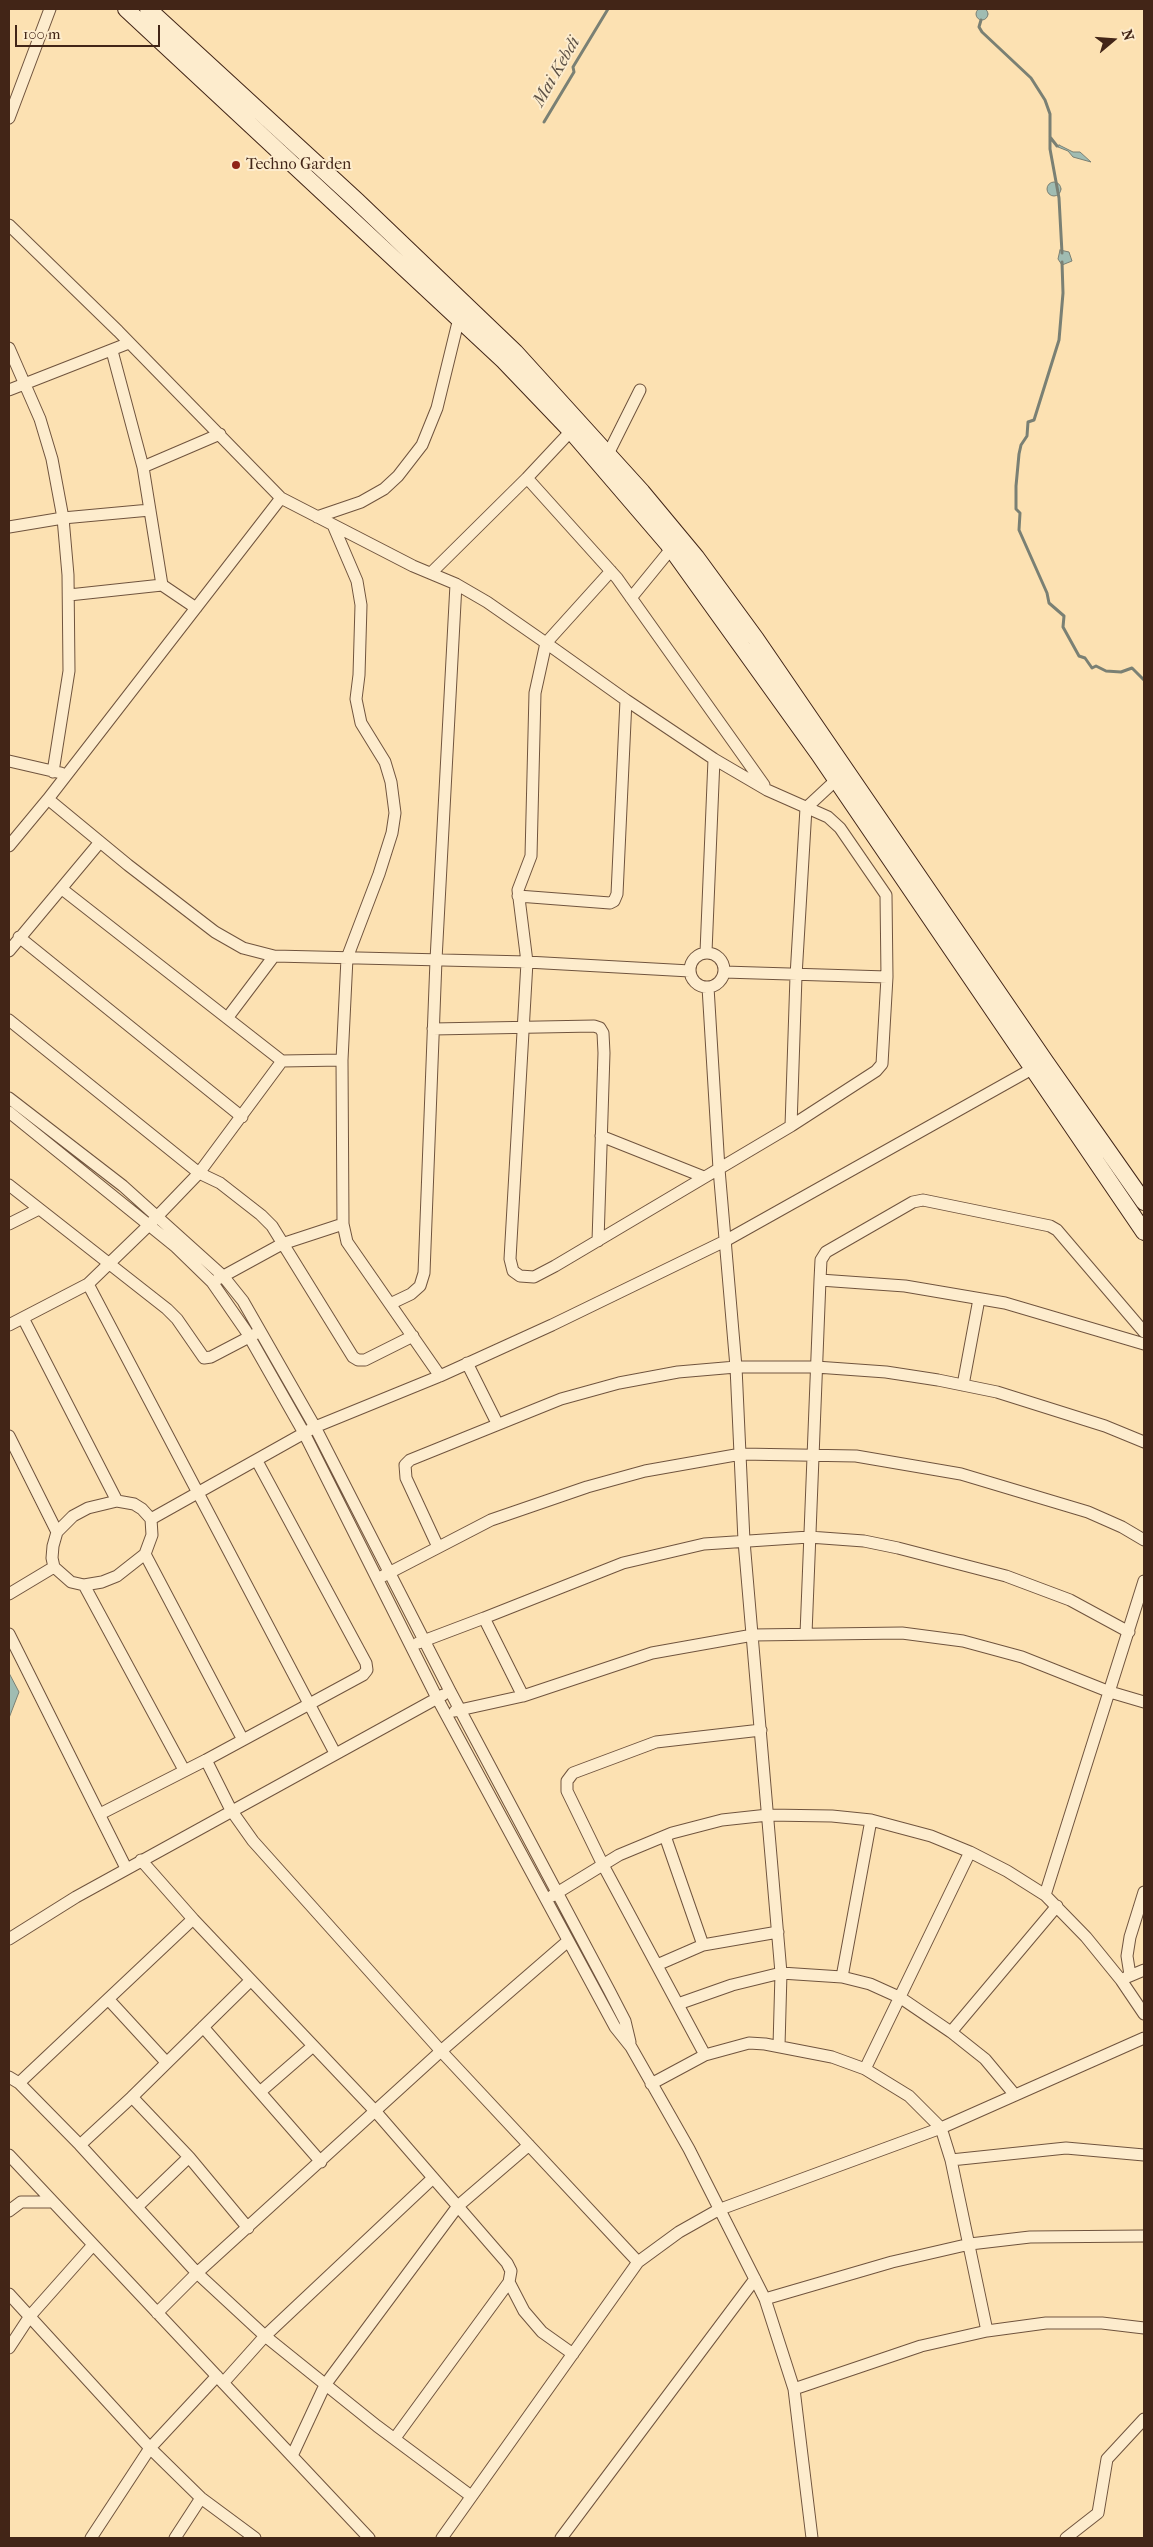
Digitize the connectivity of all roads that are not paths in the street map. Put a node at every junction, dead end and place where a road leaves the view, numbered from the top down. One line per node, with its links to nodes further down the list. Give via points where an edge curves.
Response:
1 (50, 9): 4 (street)
2 (126, 9): 7 (main road)
3 (148, 9): 16 (main road, via 515,352)
4 (12, 103): 5 (street)
5 (9, 118)
6 (9, 226): 8 (street)
7 (459, 318): 14 (main road); 21 (street, via 437,408 422,445 384,489 361,502)
8 (129, 343): 10 (street); 15 (street)
9 (9, 348): 11 (street)
10 (112, 351): 11 (street); 17 (street)
11 (26, 383): 12 (street); 22 (street, via 52,459)
12 (9, 390)
13 (640, 390): 16 (street)
14 (571, 431): 18 (street); 25 (main road)
15 (220, 434): 17 (street); 19 (street)
16 (608, 454): 65 (main road, via 696,557 756,639)
17 (143, 467): 20 (street)
18 (527, 478): 26 (street); 27 (street)
19 (281, 498): 21 (street); 32 (street)
20 (150, 510): 22 (street); 29 (street)
21 (317, 517): 23 (street)
22 (63, 518): 24 (street); 30 (street)
23 (333, 525): 27 (street); 51 (street, via 357,581 361,605 360,676 356,699 361,723 385,762 395,812 392,833)
24 (9, 527)
25 (672, 549): 31 (street); 39 (main road)
26 (610, 571): 31 (street); 33 (street)
27 (431, 573): 28 (street)
28 (456, 584): 33 (street); 52 (street)
29 (162, 585): 30 (street); 32 (street)
30 (69, 595): 37 (street, via 69,671)
31 (631, 598): 40 (street)
32 (196, 608): 38 (street)
33 (546, 643): 34 (street); 46 (street, via 535,693 531,856)
34 (626, 700): 35 (street); 46 (street, via 617,894 614,901)
35 (714, 759): 40 (street); 49 (street)
36 (9, 761): 37 (street)
37 (53, 772): 38 (street)
38 (66, 774): 41 (street)
39 (835, 781): 42 (street); 65 (main road)
40 (767, 790): 42 (street)
41 (48, 799): 43 (street); 44 (street)
42 (806, 808): 56 (street); 57 (street, via 828,818 840,828 886,895)
43 (100, 842): 45 (street); 50 (street, via 215,932 244,948)
44 (9, 846)
45 (62, 889): 47 (street); 59 (street)
46 (518, 896): 53 (street)
47 (18, 937): 48 (street); 68 (street)
48 (9, 951)
49 (706, 952): 54 (street, via 696,956); 55 (street, via 721,960)
50 (274, 956): 51 (street); 59 (street)
51 (347, 958): 52 (street); 63 (street)
52 (436, 960): 53 (street); 62 (street)
53 (527, 962): 54 (street); 61 (street)
54 (690, 971): 58 (street, via 698,984)
55 (724, 972): 56 (street); 58 (street, via 720,980)
56 (796, 976): 57 (street); 69 (street)
57 (886, 977): 69 (street, via 882,1064 871,1075)
58 (708, 987): 73 (street)
59 (228, 1017): 64 (street)
60 (9, 1020): 74 (street)
61 (523, 1028): 62 (street); 70 (street, via 600,1028 604,1053); 84 (street, via 510,1259 513,1271 520,1276 534,1277)
62 (433, 1029): 93 (street, via 424,1272 420,1286)
63 (342, 1060): 64 (street); 81 (street)
64 (282, 1061): 68 (street)
65 (1039, 1065): 77 (main road); 83 (main road); 85 (street)
66 (9, 1098): 71 (street)
67 (9, 1112): 72 (street)
68 (242, 1117): 74 (street)
69 (791, 1126): 73 (street)
70 (601, 1136): 75 (street); 84 (street)
71 (66, 1142): 72 (street); 79 (street)
72 (60, 1153): 82 (street)
73 (719, 1169): 75 (street); 85 (street)
74 (199, 1173): 79 (street); 86 (street, via 220,1183 261,1215)
75 (704, 1177): 84 (street)
76 (9, 1185): 78 (street)
77 (1144, 1202)
78 (39, 1209): 80 (street); 87 (street)
79 (158, 1217): 82 (street); 88 (street)
80 (9, 1224)
81 (343, 1224): 86 (street); 93 (street, via 347,1242)
82 (149, 1225): 87 (street); 90 (street)
83 (1144, 1232)
84 (598, 1240)
85 (725, 1241): 101 (street); 102 (street)
86 (282, 1244): 88 (street); 98 (street, via 353,1357 365,1360)
87 (109, 1263): 91 (street); 99 (street, via 177,1319 204,1358)
88 (223, 1276): 90 (street); 96 (street, via 243,1301)
89 (820, 1280): 92 (street, via 905,1286); 97 (street, via 821,1260 832,1248 914,1202 932,1201 1057,1230); 103 (street)
90 (212, 1282): 99 (street)
91 (88, 1284): 94 (street); 114 (street)
92 (979, 1299): 100 (street, via 1067,1320); 105 (street)
93 (390, 1304): 98 (street)
94 (23, 1318): 95 (street); 115 (street)
95 (9, 1325)
96 (260, 1331): 99 (street); 107 (street)
97 (1144, 1332)
98 (413, 1336): 104 (street)
99 (250, 1338): 108 (street)
100 (1144, 1344)
101 (467, 1363): 104 (street); 106 (street)
102 (736, 1367): 103 (street); 106 (street, via 678,1372 619,1383 561,1399); 111 (street)
103 (816, 1368): 105 (street, via 886,1372); 112 (street)
104 (440, 1376): 107 (street)
105 (963, 1385): 110 (street, via 1048,1407)
106 (497, 1423): 123 (street, via 405,1465 406,1478)
107 (316, 1426): 108 (street); 116 (street)
108 (304, 1433): 113 (street); 117 (street)
109 (9, 1436): 119 (street)
110 (1144, 1442)
111 (741, 1454): 112 (street); 122 (street); 123 (street, via 645,1470 587,1487 491,1520)
112 (815, 1455): 120 (street); 121 (street, via 888,1460 962,1474 1088,1512)
113 (257, 1461): 114 (street); 143 (street, via 366,1663 367,1670 363,1675)
114 (199, 1492): 118 (street); 143 (street)
115 (118, 1501): 118 (street, via 134,1504); 119 (street, via 88,1508 73,1516)
116 (355, 1504): 117 (street); 126 (street)
117 (342, 1509): 127 (street)
118 (151, 1519): 124 (street, via 152,1535)
119 (57, 1532): 125 (street, via 53,1546)
120 (809, 1537): 122 (street); 132 (street, via 864,1541 972,1567 1070,1600); 134 (street)
121 (1144, 1540)
122 (744, 1541): 131 (street, via 686,1548 623,1563); 135 (street)
123 (438, 1547): 126 (street)
124 (145, 1554): 129 (street, via 117,1576); 147 (street)
125 (54, 1567): 129 (street, via 71,1582); 130 (street)
126 (390, 1573): 127 (street); 136 (street)
127 (377, 1579): 137 (street)
128 (1144, 1581): 132 (street)
129 (84, 1585): 150 (street)
130 (9, 1594)
131 (484, 1618): 136 (street); 140 (street)
132 (1129, 1632): 139 (street)
133 (9, 1634): 154 (street)
134 (806, 1634): 135 (street); 139 (street, via 902,1634 963,1641 1022,1657)
135 (753, 1635): 140 (street, via 652,1653); 146 (street)
136 (424, 1640): 137 (street); 138 (street)
137 (411, 1646): 141 (street)
138 (450, 1691): 141 (street); 144 (street)
139 (1110, 1692): 142 (street); 166 (street)
140 (523, 1696): 144 (street)
141 (437, 1698): 145 (street); 148 (street)
142 (1144, 1702)
143 (309, 1704): 147 (street); 148 (street)
144 (460, 1710): 145 (street); 151 (street)
145 (445, 1713): 152 (street)
146 (761, 1730): 155 (street); 162 (street, via 656,1742 573,1773 567,1781 568,1791)
147 (243, 1740): 149 (street)
148 (336, 1753): 153 (street)
149 (206, 1760): 150 (street); 153 (street)
150 (184, 1770): 154 (street)
151 (505, 1794): 152 (street); 158 (street)
152 (492, 1800): 160 (street)
153 (231, 1810): 161 (street); 192 (street, via 253,1841)
154 (100, 1814): 163 (street)
155 (768, 1815): 156 (street); 157 (street, via 722,1820); 170 (street)
156 (871, 1820): 159 (street, via 931,1836); 179 (street)
157 (665, 1836): 162 (street); 173 (street)
158 (534, 1849): 160 (street); 165 (street)
159 (970, 1852): 166 (street); 182 (street)
160 (522, 1856): 167 (street)
161 (141, 1860): 163 (street); 169 (street)
162 (603, 1865): 165 (street); 175 (street)
163 (126, 1868): 171 (street)
164 (1144, 1892): 180 (street, via 1130,1937)
165 (557, 1894): 167 (street); 174 (street)
166 (1045, 1895): 168 (street)
167 (546, 1900): 172 (street)
168 (1057, 1906): 180 (street); 187 (street)
169 (193, 1919): 181 (street); 183 (street)
170 (778, 1932): 173 (street); 178 (street)
171 (9, 1939)
172 (568, 1941): 176 (street); 192 (street)
173 (704, 1945): 175 (street)
174 (594, 1964): 176 (street); 190 (street, via 624,2021)
175 (657, 1965): 184 (street)
176 (584, 1970): 190 (street, via 615,2027)
177 (1144, 1970): 180 (street)
178 (781, 1973): 179 (street); 184 (street, via 732,1985); 191 (street)
179 (842, 1977): 182 (street, via 870,1984)
180 (1126, 1977): 185 (street)
181 (251, 1980): 186 (street); 189 (street)
182 (900, 1998): 187 (street); 195 (street)
183 (109, 2000): 194 (street); 196 (street)
184 (678, 2004): 193 (street)
185 (1144, 2014)
186 (203, 2027): 194 (street); 198 (street)
187 (951, 2032): 199 (street, via 985,2059)
188 (1144, 2038): 199 (street)
189 (313, 2046): 198 (street); 201 (street)
190 (631, 2046): 197 (street)
191 (779, 2046): 193 (street, via 749,2043); 195 (street, via 832,2057)
192 (441, 2051): 201 (street); 204 (street)
193 (705, 2055): 197 (street)
194 (166, 2062): 200 (street)
195 (864, 2069): 202 (street, via 909,2096)
196 (14, 2080): 203 (street)
197 (650, 2084): 214 (street, via 689,2149)
198 (260, 2092): 209 (street)
199 (1015, 2095): 202 (street)
200 (132, 2097): 203 (street); 207 (street)
201 (376, 2112): 209 (street); 210 (street)
202 (941, 2128): 208 (street); 214 (street)
203 (80, 2145): 213 (street)
204 (529, 2145): 212 (street); 220 (street)
205 (9, 2155): 211 (street)
206 (1144, 2155): 208 (street, via 1066,2148)
207 (188, 2157): 213 (street); 216 (street)
208 (951, 2160): 218 (street)
209 (320, 2162): 216 (street)
210 (433, 2178): 212 (street); 230 (street)
211 (52, 2202): 215 (street, via 21,2202); 219 (street)
212 (458, 2206): 223 (street, via 507,2263 511,2271); 234 (street)
213 (137, 2207): 221 (street)
214 (718, 2210): 220 (street, via 679,2232); 222 (street)
215 (9, 2211)
216 (248, 2228): 221 (street)
217 (1144, 2236): 218 (street, via 1050,2236)
218 (970, 2244): 225 (street, via 892,2262); 229 (street)
219 (93, 2245): 226 (street); 227 (street)
220 (638, 2262): 232 (street)
221 (197, 2273): 226 (street); 230 (street)
222 (754, 2280): 225 (street); 247 (street)
223 (509, 2282): 232 (street, via 524,2311 542,2332); 237 (street)
224 (9, 2294): 227 (street)
225 (765, 2299): 235 (street)
226 (157, 2313): 233 (street)
227 (30, 2316): 231 (street); 238 (street)
228 (1144, 2328): 229 (street, via 1102,2323 1046,2323)
229 (987, 2331): 235 (street, via 921,2346)
230 (265, 2336): 233 (street); 234 (street)
231 (9, 2348)
232 (573, 2354): 240 (street)
233 (220, 2380): 238 (street); 239 (street)
234 (325, 2385): 237 (street); 239 (street)
235 (794, 2389): 248 (street)
236 (1144, 2419): 249 (street, via 1107,2459 1098,2513)
237 (395, 2438): 240 (street)
238 (150, 2448): 241 (street); 242 (street)
239 (292, 2456): 245 (street)
240 (471, 2496): 246 (street)
241 (201, 2498): 243 (street); 244 (street)
242 (91, 2538)
243 (174, 2538)
244 (255, 2538)
245 (369, 2538)
246 (442, 2538)
247 (561, 2538)
248 (812, 2538)
249 (1066, 2538)

